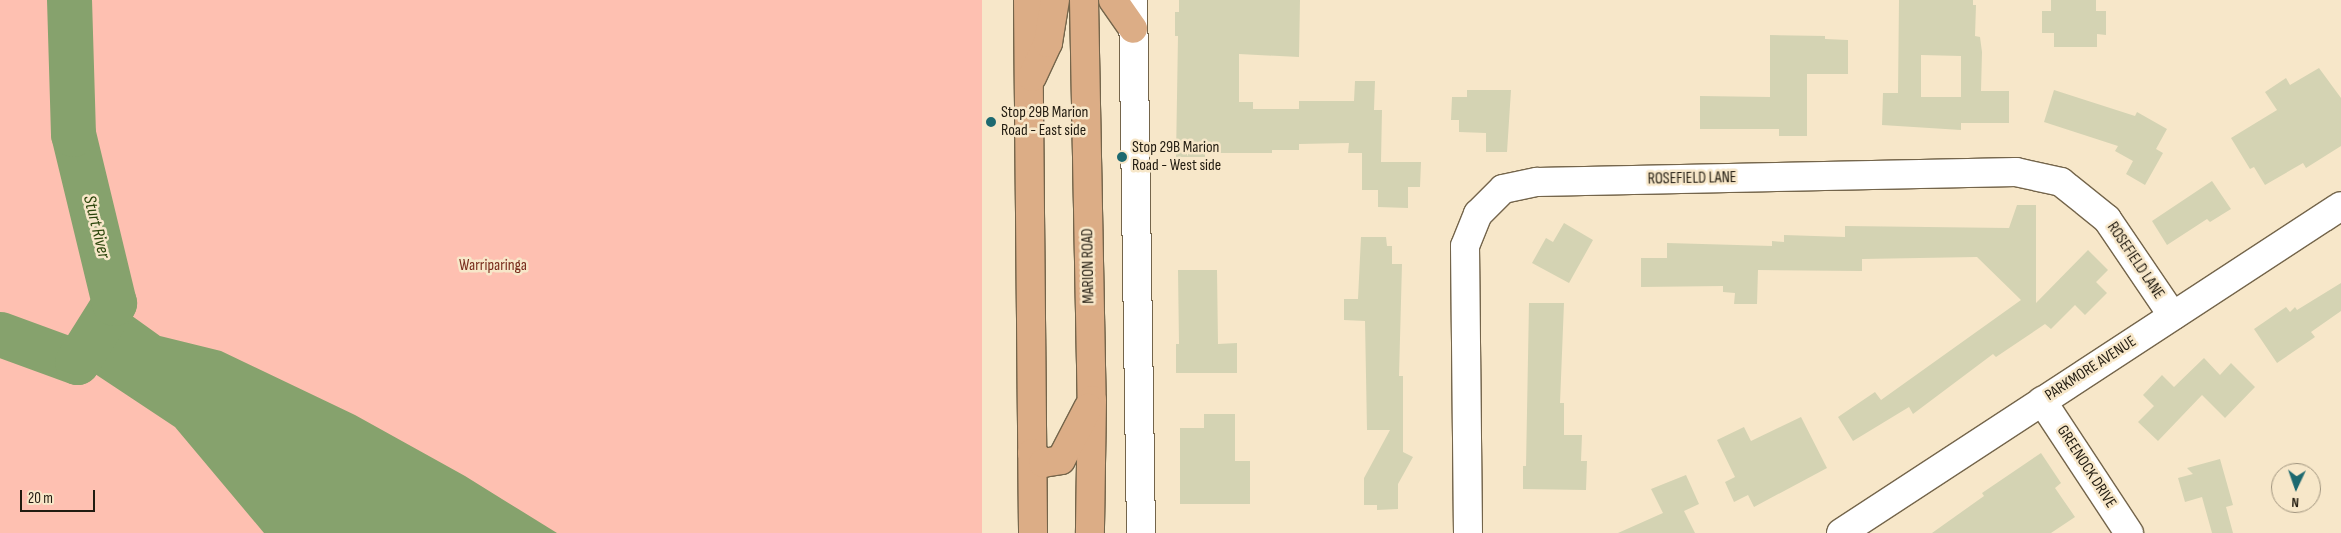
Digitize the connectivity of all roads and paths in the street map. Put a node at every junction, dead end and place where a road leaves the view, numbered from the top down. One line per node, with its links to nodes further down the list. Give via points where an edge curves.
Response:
1 (1028, 0): 7 (main road)
2 (1055, 0): 7 (main road, via 1048,43)
3 (1084, 0): 10 (main road, MARION ROAD)
4 (1113, 0): 6 (main road)
5 (1133, 0): 6 (street)
6 (1133, 29): 15 (street)
7 (1029, 83): 12 (main road)
8 (2341, 206): 9 (street, PARKMORE AVENUE)
9 (2173, 316): 11 (street, PARKMORE AVENUE); 16 (street, ROSEFIELD LANE, via 2107,219 2061,182 2016,172 1537,182 1503,189 1478,214 1464,246)
10 (1092, 400): 12 (main road, via 1061,460 1043,463); 14 (main road, MARION ROAD)
11 (2042, 401): 17 (street, PARKMORE AVENUE); 18 (street, GREENOCK DRIVE)
12 (1032, 453): 13 (main road)
13 (1033, 533)
14 (1090, 533)
15 (1141, 533)
16 (1468, 533)
17 (1841, 533)
18 (2129, 533)

